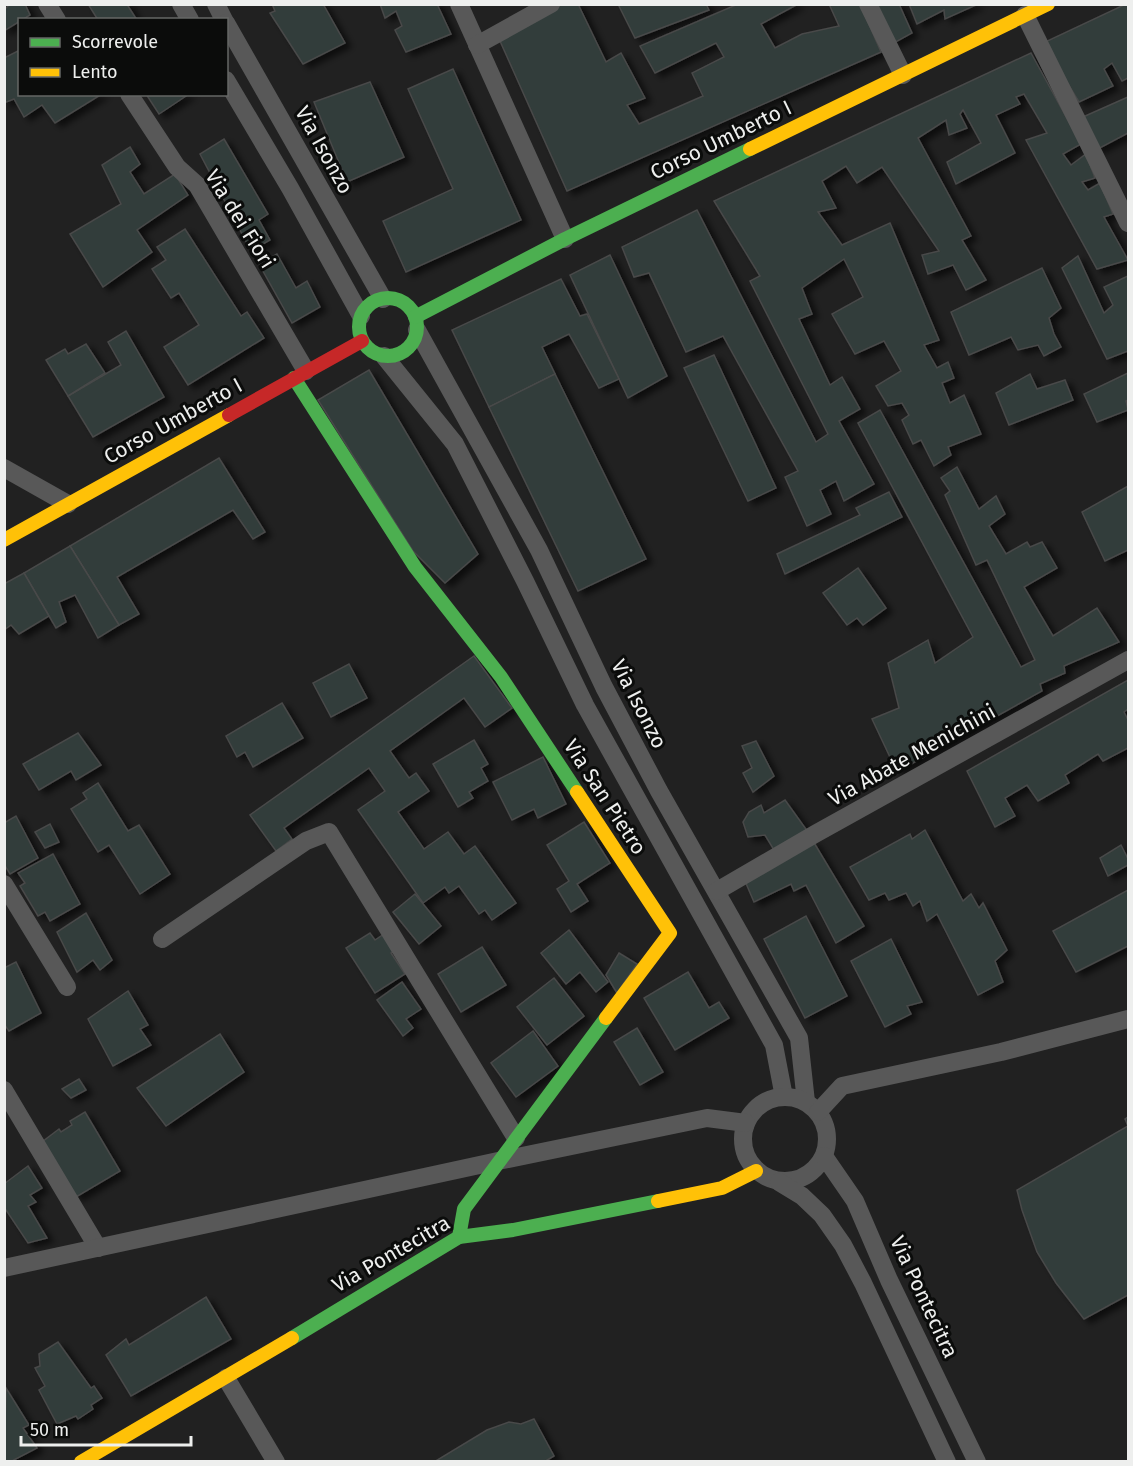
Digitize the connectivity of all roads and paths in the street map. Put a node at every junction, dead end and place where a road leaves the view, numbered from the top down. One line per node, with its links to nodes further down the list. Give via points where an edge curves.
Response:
1 (47, 4): 9 (street)
2 (181, 4): 10 (street)
3 (216, 4): 11 (street, Via Isonzo)
4 (459, 4): 13 (street)
5 (551, 4): 13 (street)
6 (868, 4): 14 (street)
7 (1048, 4): 8 (street, Corso Umberto I)
8 (1025, 15): 14 (street, Corso Umberto I); 17 (street)
9 (56, 18)
10 (189, 18)
11 (223, 18)
12 (228, 26): 19 (street, Via Isonzo)
13 (477, 45): 18 (street)
14 (903, 75): 18 (street, Corso Umberto I)
15 (228, 83): 20 (street)
16 (130, 96): 24 (street, Via dei Fiori, via 177,167 196,185)
17 (1128, 223)
18 (565, 239): 21 (street, Corso Umberto I)
19 (383, 299): 20 (street, via 366,308); 21 (street, via 399,301 411,310)
20 (361, 316): 22 (street)
21 (416, 324): 23 (street, via 409,347 402,353); 30 (street, Via Isonzo, via 539,550 659,791)
22 (362, 341): 23 (street); 24 (street, Corso Umberto I)
23 (384, 356): 35 (street, via 454,444 585,705 774,1045)
24 (300, 375): 26 (street, Corso Umberto I); 38 (street, Via San Pietro, via 415,567 501,677 670,933)
25 (4, 468): 26 (street)
26 (68, 504): 27 (street, Corso Umberto I)
27 (4, 540)
28 (1128, 660): 30 (street, Via Abate Menichini)
29 (4, 884): 32 (street)
30 (717, 891): 36 (street, Via Isonzo, via 799,1038)
31 (162, 939): 38 (street, via 306,841 329,832)
32 (67, 987)
33 (1128, 1019): 36 (street, via 1001,1052 842,1086)
34 (4, 1090): 44 (street)
35 (784, 1097): 36 (street); 37 (street, via 760,1105)
36 (812, 1107): 39 (street, via 827,1129)
37 (746, 1123): 40 (street, via 707,1118); 41 (street, via 742,1140 747,1160)
38 (516, 1138): 40 (street, Via San Pietro)
39 (824, 1156): 42 (street, via 805,1178); 50 (street, Via Pontecitra, via 855,1201)
40 (498, 1161): 43 (street, Via San Pietro, via 464,1209); 44 (street)
41 (756, 1172): 42 (street); 43 (street, Via Pontecitra, via 722,1188 513,1230)
42 (779, 1182): 49 (street, via 822,1215 843,1245)
43 (459, 1237): 46 (street, Via Pontecitra)
44 (98, 1248): 45 (street)
45 (4, 1268)
46 (226, 1378): 47 (street, Via Pontecitra); 48 (street)
47 (81, 1461)
48 (276, 1461)
49 (947, 1461)
50 (977, 1461)

